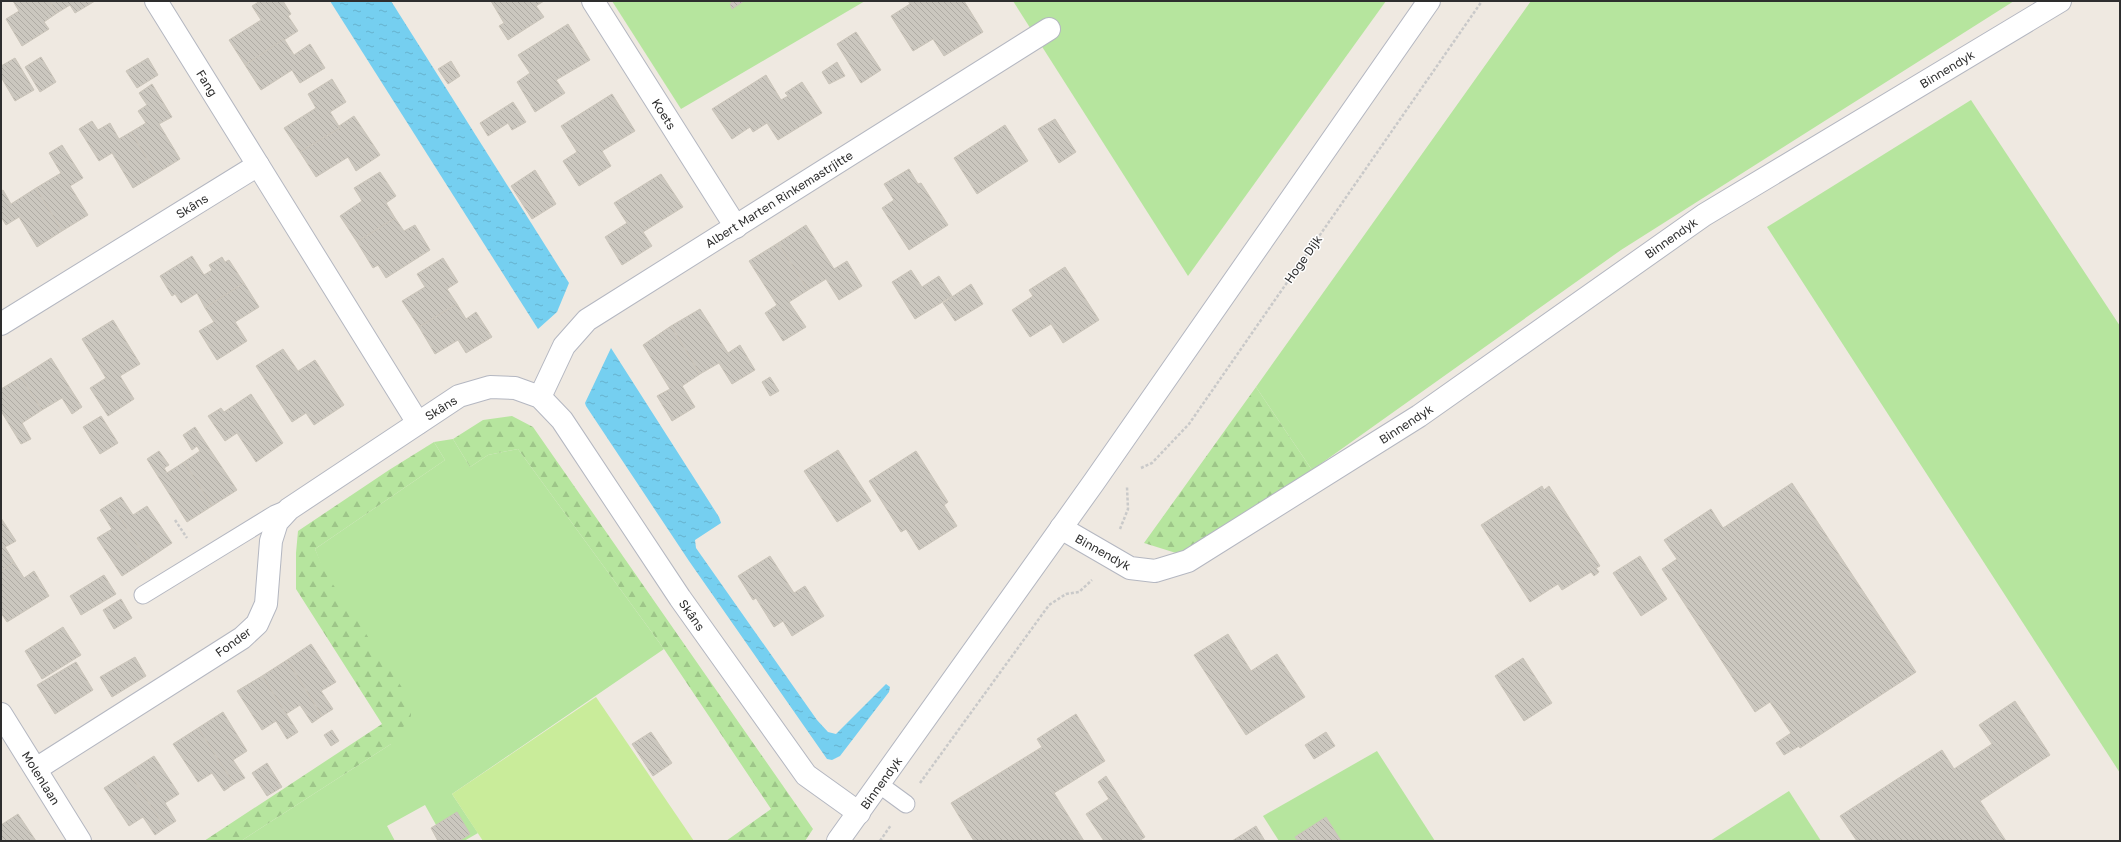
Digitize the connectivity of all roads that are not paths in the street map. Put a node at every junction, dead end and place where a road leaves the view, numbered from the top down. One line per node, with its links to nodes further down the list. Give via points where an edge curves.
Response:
1 (156, 1): 6 (street, Fang)
2 (593, 1): 7 (street, Koets)
3 (1429, 1): 12 (street)
4 (2060, 1): 12 (street, Binnendyk, via 1704,215 1419,416 1188,561 1155,571 1130,568)
5 (1049, 29): 7 (street, Albert Marten Rinkemastrjitte)
6 (258, 165): 8 (street, Skâns); 10 (street, Skâns)
7 (736, 227): 9 (street, Albert Marten Rinkemastrjitte, via 587,320 564,346)
8 (1, 324)
9 (540, 397): 10 (street, Skâns, via 515,388 490,387 459,396); 18 (street, Skâns, via 562,420 680,598 806,775)
10 (418, 423): 11 (street, Fonder)
11 (289, 508): 13 (lane, via 275,514); 15 (street, Fonder, via 277,522 271,541 266,604 257,624 242,638)
12 (1062, 528): 16 (street, Binnendyk)
13 (143, 595)
14 (1, 714): 15 (street, Molenlaan)
15 (36, 769): 19 (street, Molenlaan)
16 (880, 785): 17 (lane); 18 (street, Binnendyk)
17 (906, 804)
18 (859, 813): 20 (street, Binnendyk)
19 (80, 841)
20 (838, 841)

